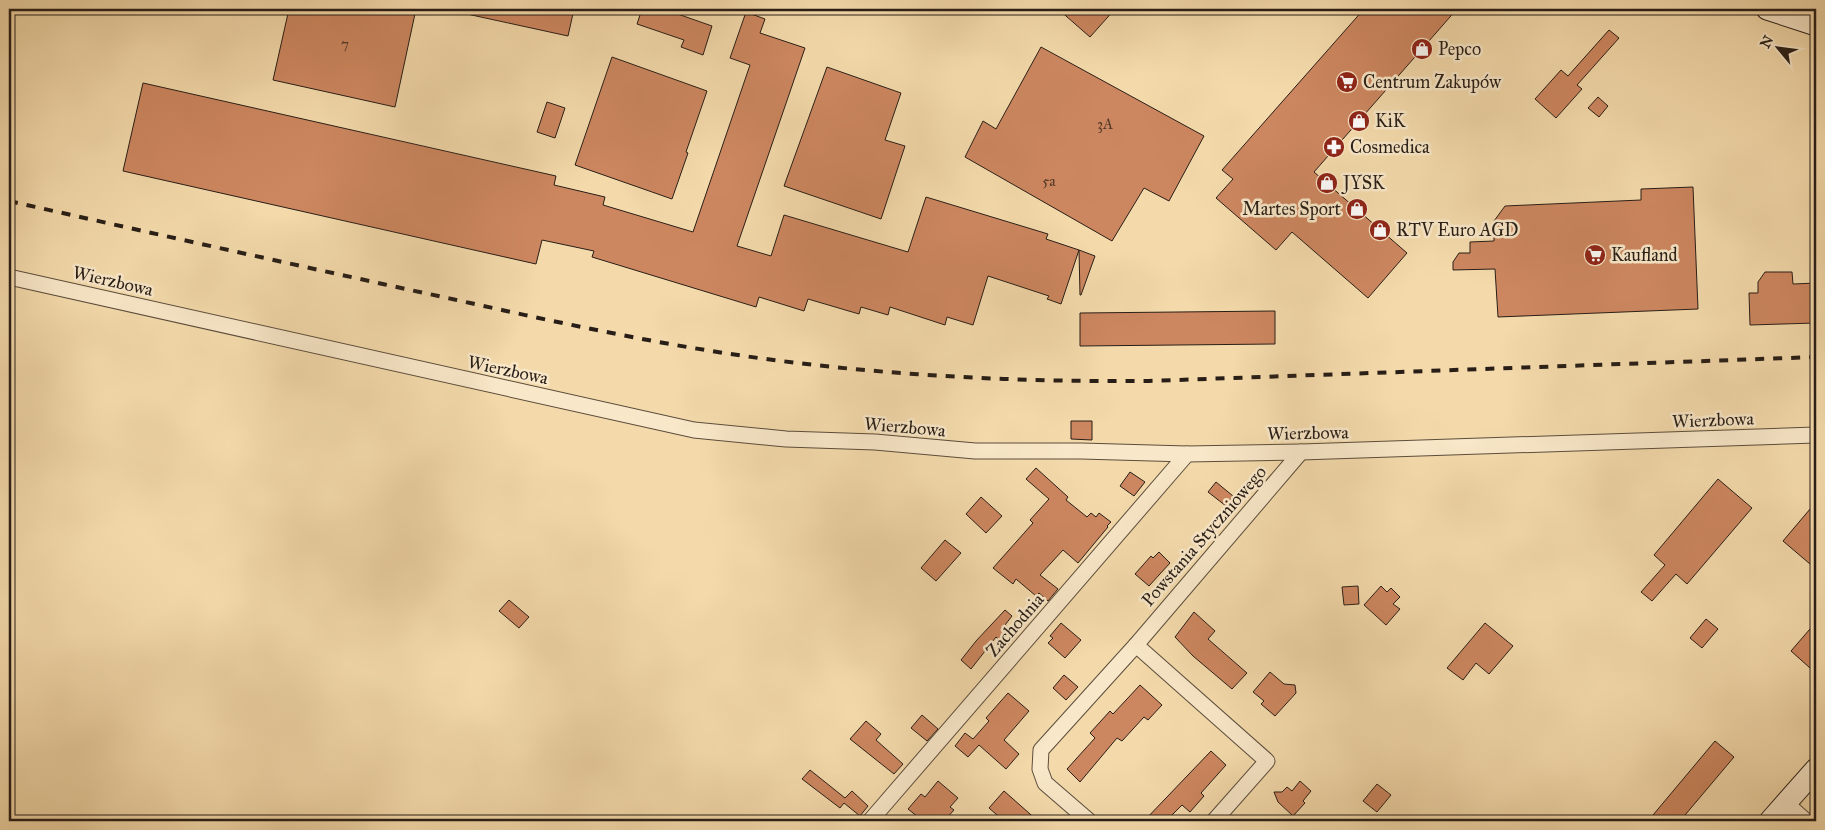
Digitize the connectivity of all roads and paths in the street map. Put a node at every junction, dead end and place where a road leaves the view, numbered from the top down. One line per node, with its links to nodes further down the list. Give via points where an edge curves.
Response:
1 (1766, 9): 2 (main road)
2 (1816, 26)
3 (9, 277): 6 (street, Wierzbowa, via 694,430 974,451)
4 (1816, 435): 5 (street, Wierzbowa)
5 (1301, 452): 6 (street, Wierzbowa); 7 (street, Powstania Styczniowego)
6 (1187, 454): 10 (street, Zachodnia)
7 (1136, 645): 11 (street, Powstania Styczniowego, via 1041,750 1040,769 1045,783); 12 (street, via 1267,761)
8 (1816, 768): 9 (main road)
9 (1786, 803): 13 (main road); 14 (street)
10 (870, 821)
11 (1089, 821)
12 (1214, 821)
13 (1770, 821)
14 (1806, 821)

